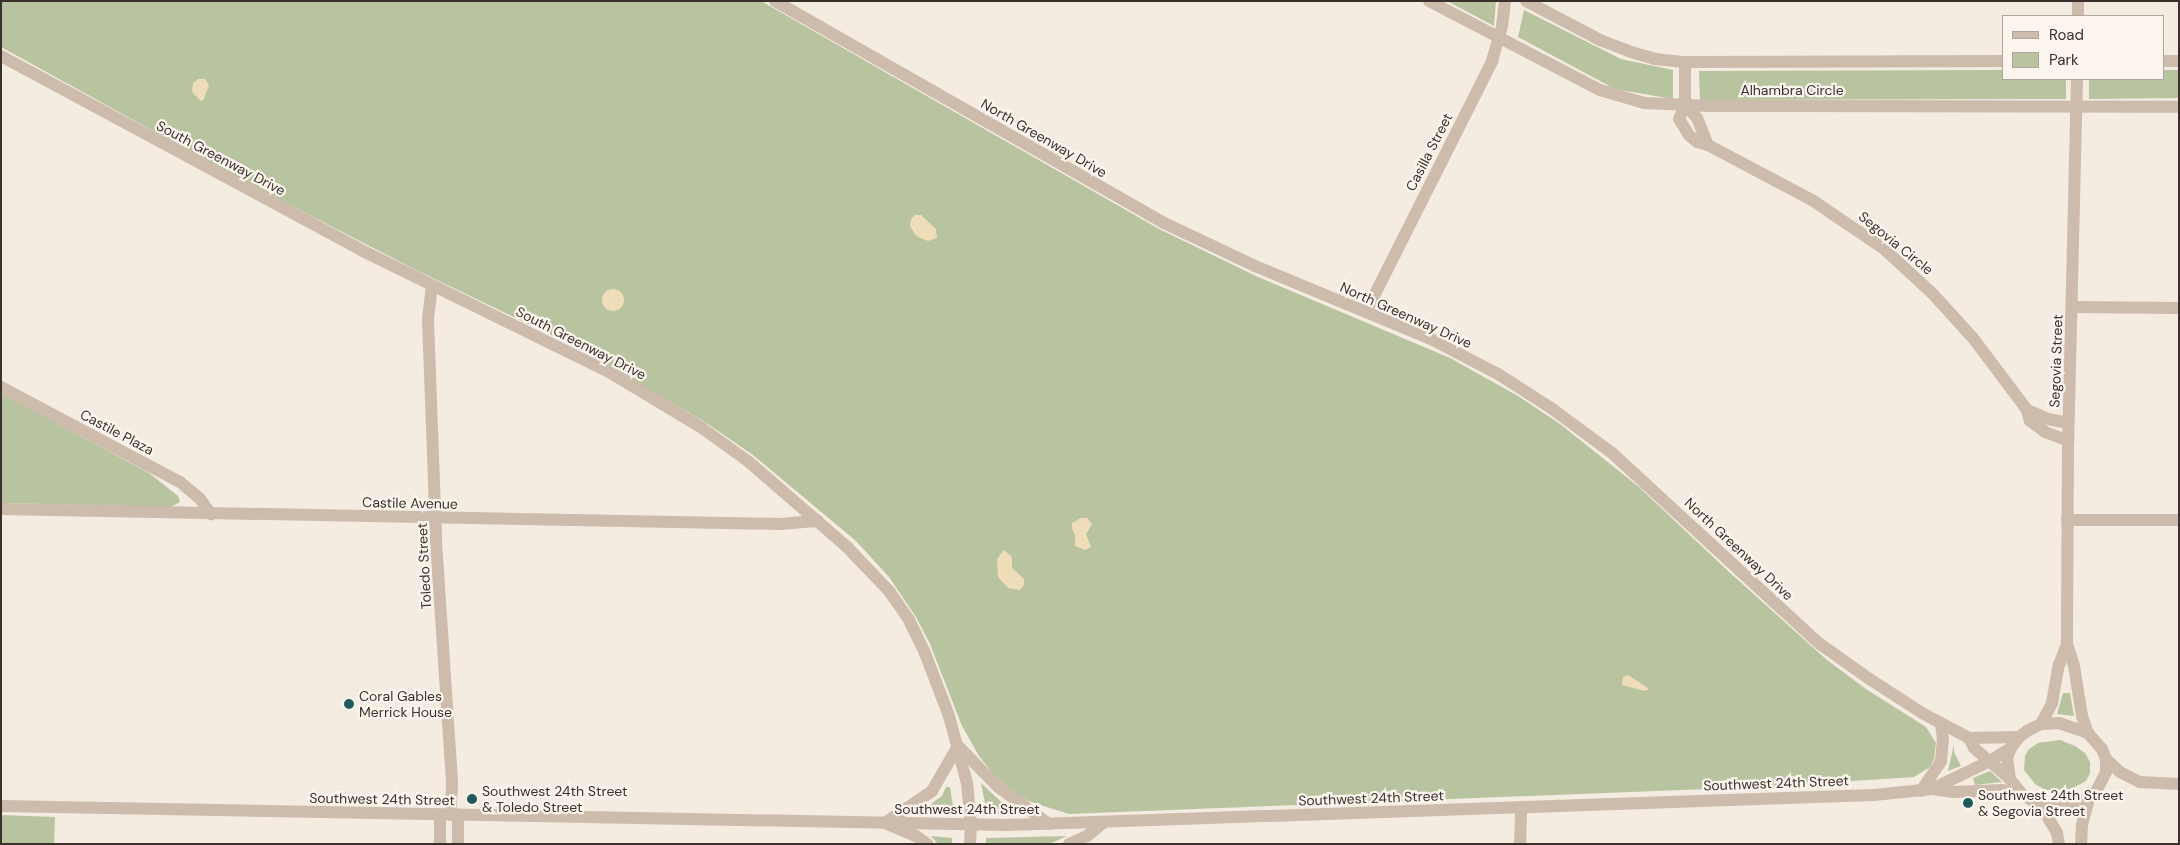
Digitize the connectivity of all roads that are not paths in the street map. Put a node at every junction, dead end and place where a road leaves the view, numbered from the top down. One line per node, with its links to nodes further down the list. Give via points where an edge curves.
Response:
1 (775, 1): 20 (street, North Greenway Drive, via 1162,222 1255,266)
2 (1428, 1): 7 (street, Alhambra Circle)
3 (1506, 1): 7 (street, Casilla Street)
4 (1526, 1): 11 (street, Alhambra Circle, via 1583,32 1631,52 1655,59)
5 (2078, 1): 6 (street)
6 (2078, 15)
7 (1499, 38): 14 (street, Alhambra Circle, via 1600,90 1644,103); 20 (street, Casilla Street, via 1492,62)
8 (1, 56): 17 (street, South Greenway Drive)
9 (2165, 61): 10 (street)
10 (2179, 61)
11 (1685, 62): 12 (street, Alhambra Circle); 14 (street, Segovia Circle)
12 (2002, 62)
13 (2077, 80): 15 (street, Segovia Street)
14 (1685, 105): 15 (street, Alhambra Circle); 22 (street, Segovia Circle, via 1679,120 1698,142 1812,200 1883,248 1962,325)
15 (2078, 107): 16 (street, Alhambra Circle); 18 (street, Segovia Street)
16 (2179, 107)
17 (432, 286): 27 (street, Toledo Street, via 428,319); 30 (street, South Greenway Drive, via 566,350 646,393 749,462)
18 (2072, 308): 19 (street); 23 (street, Segovia Street)
19 (2179, 308)
20 (1366, 312): 32 (street, North Greenway Drive, via 1453,350 1505,378 1565,417 1635,474 1820,644)
21 (1, 387): 26 (street, Castile Plaza, via 180,482 200,499)
22 (2027, 410): 23 (street); 24 (street, Segovia Circle, via 2030,421 2037,428)
23 (2069, 423): 24 (street, Segovia Street)
24 (2068, 441): 28 (street, Segovia Street)
25 (1, 510): 26 (street, Castile Avenue)
26 (211, 514): 27 (street, Castile Avenue)
27 (436, 518): 30 (street, Castile Avenue, via 780,524); 49 (street, Toledo Street, via 452,782)
28 (2067, 520): 29 (street); 31 (street, Segovia Street)
29 (2179, 520)
30 (818, 521): 37 (street, South Greenway Drive, via 863,562 909,620 940,691)
31 (2067, 644): 33 (street, Segovia Street, via 2052,703); 34 (street, Segovia Street)
32 (1941, 724): 36 (street, North Greenway Drive); 43 (street, via 1941,761)
33 (2041, 724): 34 (street, via 2059,723); 35 (street)
34 (2088, 733): 39 (street)
35 (2019, 737): 36 (street, North Greenway Drive); 38 (street)
36 (1969, 738): 40 (street, North Greenway Drive, via 1974,748)
37 (958, 746): 51 (street, via 932,791); 52 (street, via 998,787); 53 (street, South Greenway Drive, via 967,783)
38 (2011, 748): 40 (street, Southwest 24th Street); 41 (street, via 2007,767)
39 (2106, 759): 42 (street, via 2120,772 2144,784); 45 (street, via 2102,784)
40 (1990, 761): 41 (street, North Greenway Drive); 43 (street, Southwest 24th Street)
41 (2010, 779): 44 (street)
42 (2179, 784)
43 (1927, 790): 44 (street, Southwest 24th Street, via 2002,790); 48 (street, Southwest 24th Street)
44 (2022, 794): 47 (street)
45 (2089, 798): 47 (street, via 2065,807); 61 (street)
46 (1, 806): 49 (street, Southwest 24th Street)
47 (2041, 806): 60 (street, via 2057,833)
48 (1521, 807): 50 (street, Southwest 24th Street); 59 (street)
49 (450, 815): 51 (street, Southwest 24th Street); 54 (street, Toledo Street); 55 (street, Toledo Street)
50 (1104, 822): 52 (street, Southwest 24th Street); 58 (street, via 1087,836)
51 (885, 823): 53 (street, Southwest 24th Street); 56 (street)
52 (1049, 824): 53 (street, Southwest 24th Street)
53 (971, 826): 57 (street, South Greenway Drive)
54 (440, 844)
55 (458, 844)
56 (927, 844)
57 (970, 844)
58 (1069, 844)
59 (1520, 844)
60 (2059, 844)
61 (2081, 844)

